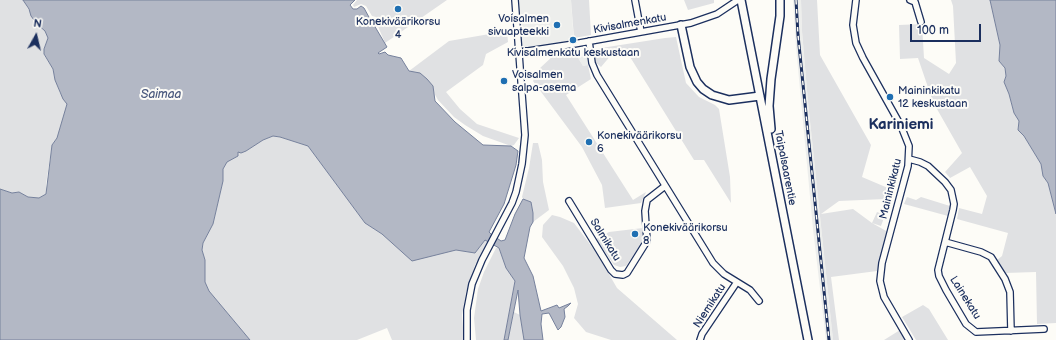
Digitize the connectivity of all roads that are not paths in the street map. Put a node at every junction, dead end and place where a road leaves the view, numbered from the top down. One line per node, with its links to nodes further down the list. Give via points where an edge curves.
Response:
1 (515, 0): 12 (street)
2 (634, 0): 10 (street)
3 (738, 0): 9 (street, Kivisalmenkatu, via 709,18)
4 (741, 0): 13 (main road, Taipalsaarentie)
5 (780, 0): 15 (main road, via 769,106)
6 (856, 0): 14 (street, Maininkikatu, via 853,25 856,43 904,132 909,146)
7 (910, 0): 8 (street, via 915,2)
8 (921, 22)
9 (681, 25): 10 (street, Kivisalmenkatu); 13 (main road, via 692,75 703,89 712,95 729,100)
10 (641, 32): 11 (street, Kivisalmenkatu)
11 (589, 41): 12 (street, Kivisalmenkatu); 16 (street, via 592,63 597,75)
12 (519, 51): 23 (street, via 525,135 522,164 516,192 476,273 469,297)
13 (760, 96): 15 (main road, Taipalsaarentie)
14 (909, 159): 18 (street, Lainekatu, via 928,166 951,190 954,204); 26 (street, Maininkikatu, via 880,277 884,297)
15 (778, 185): 25 (main road, Taipalsaarentie)
16 (665, 186): 17 (street, Salmikatu, via 647,200 647,241 627,273 623,275 615,274 611,270); 19 (street, via 713,263)
17 (568, 201)
18 (945, 242): 22 (street, via 981,252 991,258 1010,292); 22 (street, Lainekatu, via 939,264 939,276 966,324 976,332)
19 (736, 282): 20 (street, via 750,290); 24 (street, Niemikatu)
20 (759, 301)
21 (1044, 329): 22 (street, Lainekatu)
22 (1011, 331)
23 (467, 340)
24 (700, 340)
25 (808, 340)
26 (909, 340)

